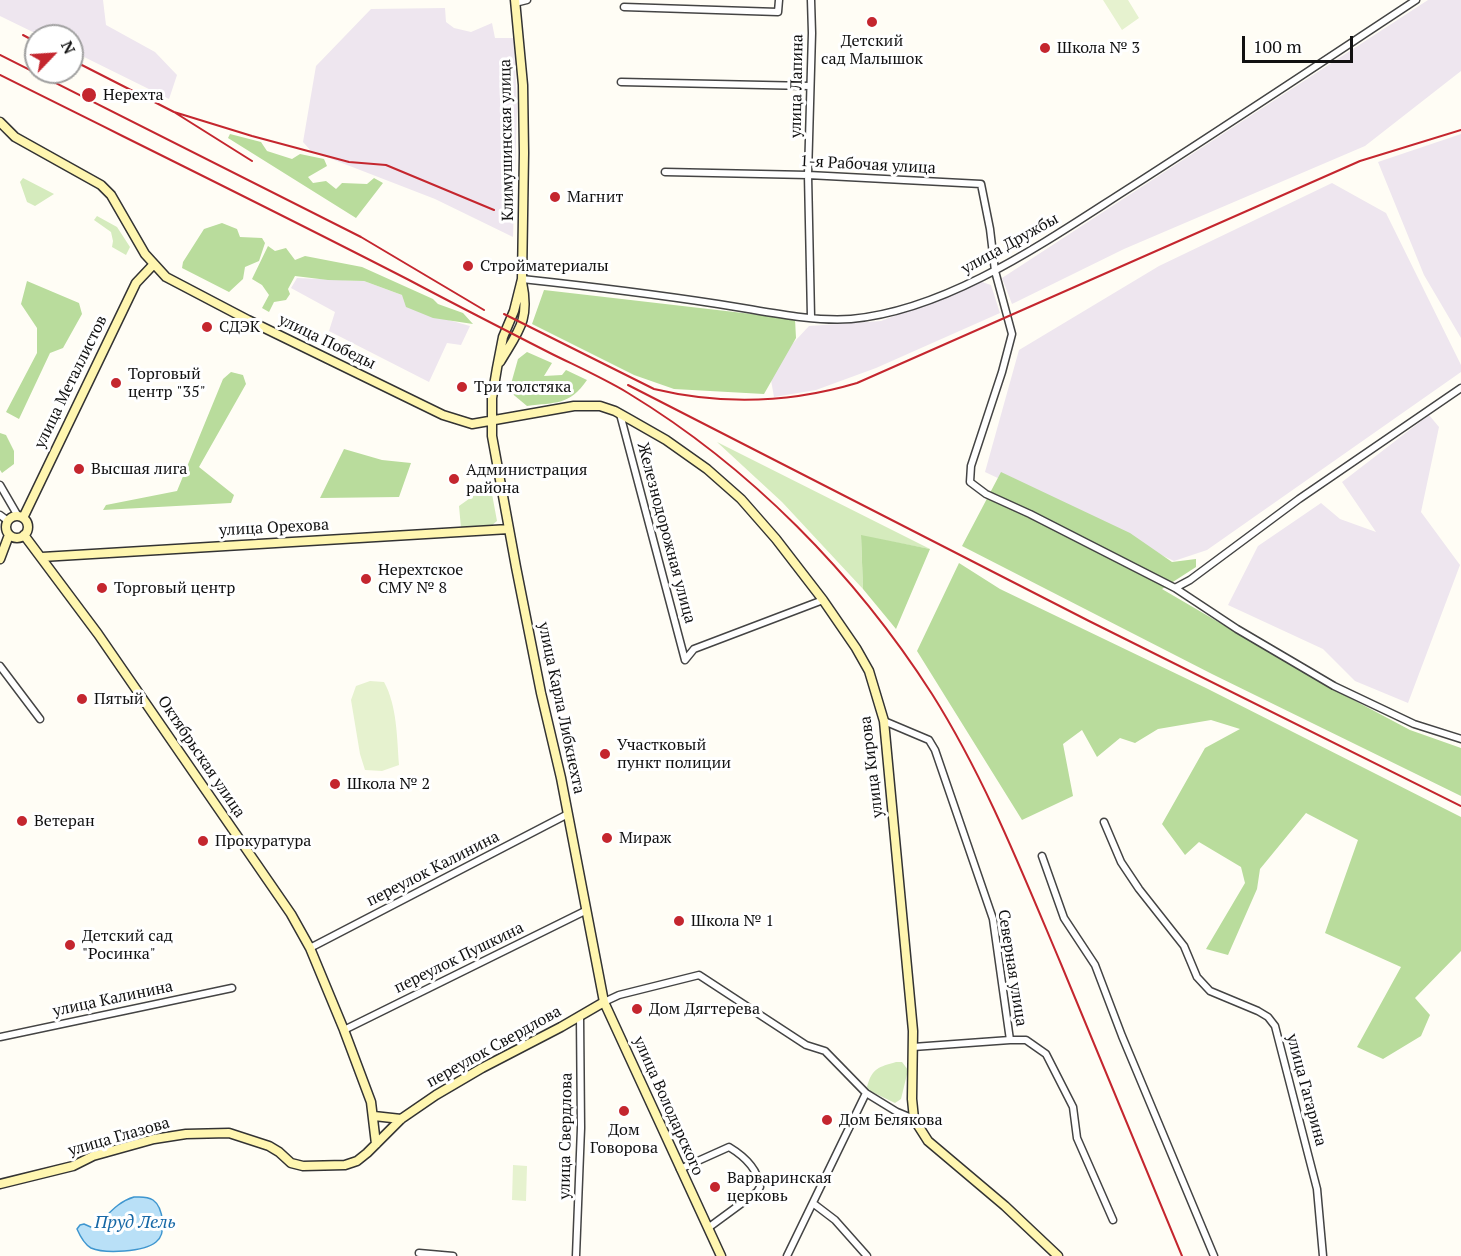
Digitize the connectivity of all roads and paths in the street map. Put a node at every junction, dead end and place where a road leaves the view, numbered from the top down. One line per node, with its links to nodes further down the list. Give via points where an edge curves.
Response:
1 (527, 0): 5 (street)
2 (779, 0): 6 (street, via 778,12)
3 (811, 0): 8 (street, улица Лапина)
4 (1416, 0): 13 (street, улица Дружбы, via 1264,102)
5 (515, 1): 14 (street, Климушинская улица, via 523,85)
6 (624, 7)
7 (621, 82): 8 (street)
8 (810, 86): 11 (street, улица Лапина)
9 (1, 124): 12 (street, улица Победы, via 15,137 101,184)
10 (665, 172): 11 (street, 1-я Рабочая улица)
11 (808, 175): 13 (street, 1-я Рабочая улица, via 981,184); 15 (street, улица Лапина)
12 (153, 265): 18 (street, улица Победы, via 166,277 248,320 443,415 472,424); 20 (street, улица Металлистов, via 136,283)
13 (995, 271): 15 (street, улица Дружбы, via 890,313 849,319); 27 (street, via 1012,334 971,466 970,482 986,494)
14 (522, 279): 15 (street, улица Дружбы); 18 (street, Климушинская улица, via 526,301 522,324 497,368)
15 (811, 317)
16 (1461, 388): 27 (street)
17 (620, 414): 18 (street, улица Кирова, via 600,406 574,406); 28 (street, улица Кирова, via 666,440 741,499); 28 (street, Железнодорожная улица, via 685,660 694,649)
18 (492, 420): 22 (street, улица Карла Либкнехта)
19 (0, 485): 20 (street)
20 (21, 517): 21 (street); 24 (street, via 28,526)
21 (4, 518): 23 (street)
22 (509, 529): 25 (street, улица Орехова); 33 (street, улица Карла Либкнехта)
23 (9, 535): 24 (street); 26 (street)
24 (24, 535): 25 (street, Октябрьская улица)
25 (42, 557): 37 (street, Октябрьская улица, via 291,914)
26 (0, 559)
27 (1174, 588): 32 (street, via 1334,686 1413,724)
28 (823, 600): 31 (street, улица Кирова, via 869,671)
29 (0, 666): 30 (street)
30 (40, 719)
31 (884, 721): 43 (street, Северная улица, via 929,740 935,750 993,919); 44 (street, улица Кирова)
32 (1461, 739)
33 (568, 814): 36 (street, улица Карла Либкнехта); 37 (street, переулок Калинина)
34 (1104, 822): 63 (street, улица Гагарина, via 1121,862 1184,946 1197,977 1210,991 1258,1011 1275,1026 1317,1189)
35 (1042, 856): 62 (street, via 1064,918 1095,965)
36 (585, 911): 39 (street, улица Карла Либкнехта); 41 (street, переулок Пушкина)
37 (310, 948): 41 (street, Октябрьская улица)
38 (232, 988): 42 (street, улица Калинина)
39 (604, 1002): 40 (street, переулок Свердлова); 45 (street, via 699,975 806,1045 825,1051); 50 (street, улица Володарского)
40 (580, 1017): 47 (street, переулок Свердлова, via 482,1068); 57 (street, улица Свердлова)
41 (344, 1030): 46 (street, Октябрьская улица)
42 (0, 1037)
43 (1010, 1040): 44 (street); 53 (street, Северная улица, via 1026,1040 1046,1054 1073,1107 1077,1138)
44 (913, 1047): 48 (street, улица Кирова)
45 (867, 1092): 48 (street); 52 (street)
46 (374, 1116): 47 (street); 49 (street, Октябрьская улица)
47 (401, 1119): 49 (street, переулок Свердлова)
48 (914, 1119): 61 (street, via 928,1141)
49 (376, 1144): 51 (street, улица Глазова, via 357,1161 345,1165 303,1166 291,1163 269,1146 229,1133 186,1134 154,1139 93,1156 73,1166)
50 (680, 1169): 54 (street, улица Володарского); 54 (street, via 729,1147 747,1160 759,1180 757,1192)
51 (0, 1184)
52 (813, 1204): 59 (street); 60 (street, via 835,1220)
53 (1113, 1220)
54 (708, 1228): 58 (street, улица Володарского)
55 (419, 1253): 56 (street)
56 (453, 1256)
57 (576, 1256)
58 (721, 1256)
59 (787, 1256)
60 (867, 1256)
61 (1058, 1256)
62 (1214, 1256)
63 (1323, 1256)

